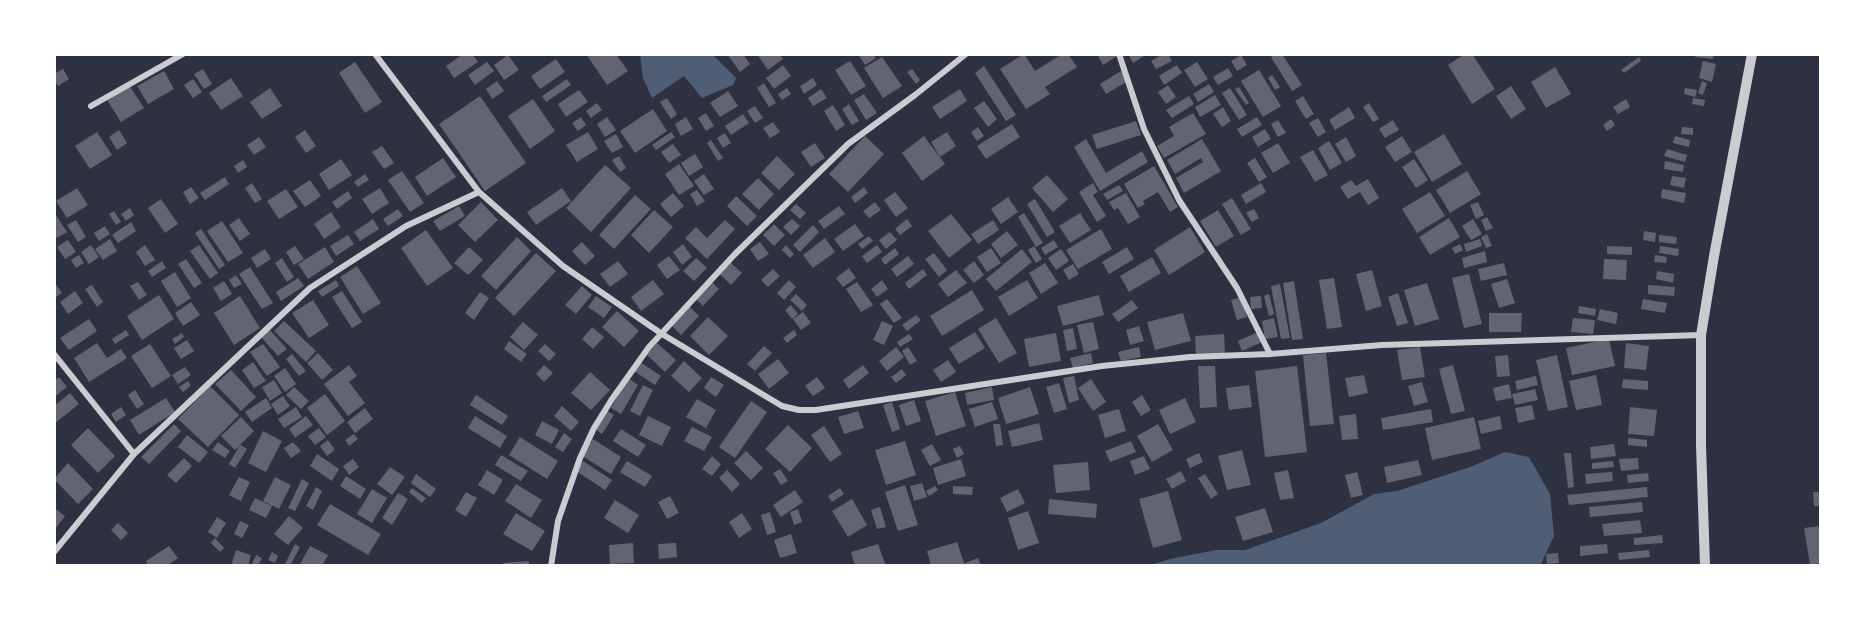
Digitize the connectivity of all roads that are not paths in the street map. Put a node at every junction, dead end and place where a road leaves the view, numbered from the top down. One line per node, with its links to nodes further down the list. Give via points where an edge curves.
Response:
1 (183, 54): 6 (street)
2 (375, 54): 7 (street)
3 (966, 54): 8 (street, via 841,150 735,254)
4 (1119, 54): 11 (street, via 1144,129 1179,200 1237,288)
5 (1752, 54): 9 (street)
6 (91, 106)
7 (479, 192): 8 (street, via 563,266); 12 (street, via 406,226 310,288)
8 (662, 334): 11 (street, via 782,406 799,410 1102,366); 14 (street, via 634,367 594,428 558,521)
9 (1701, 335): 11 (street, via 1382,345); 15 (street)
10 (54, 354): 12 (street)
11 (1270, 354)
12 (134, 454): 13 (street)
13 (54, 552)
14 (551, 566)
15 (1705, 566)

